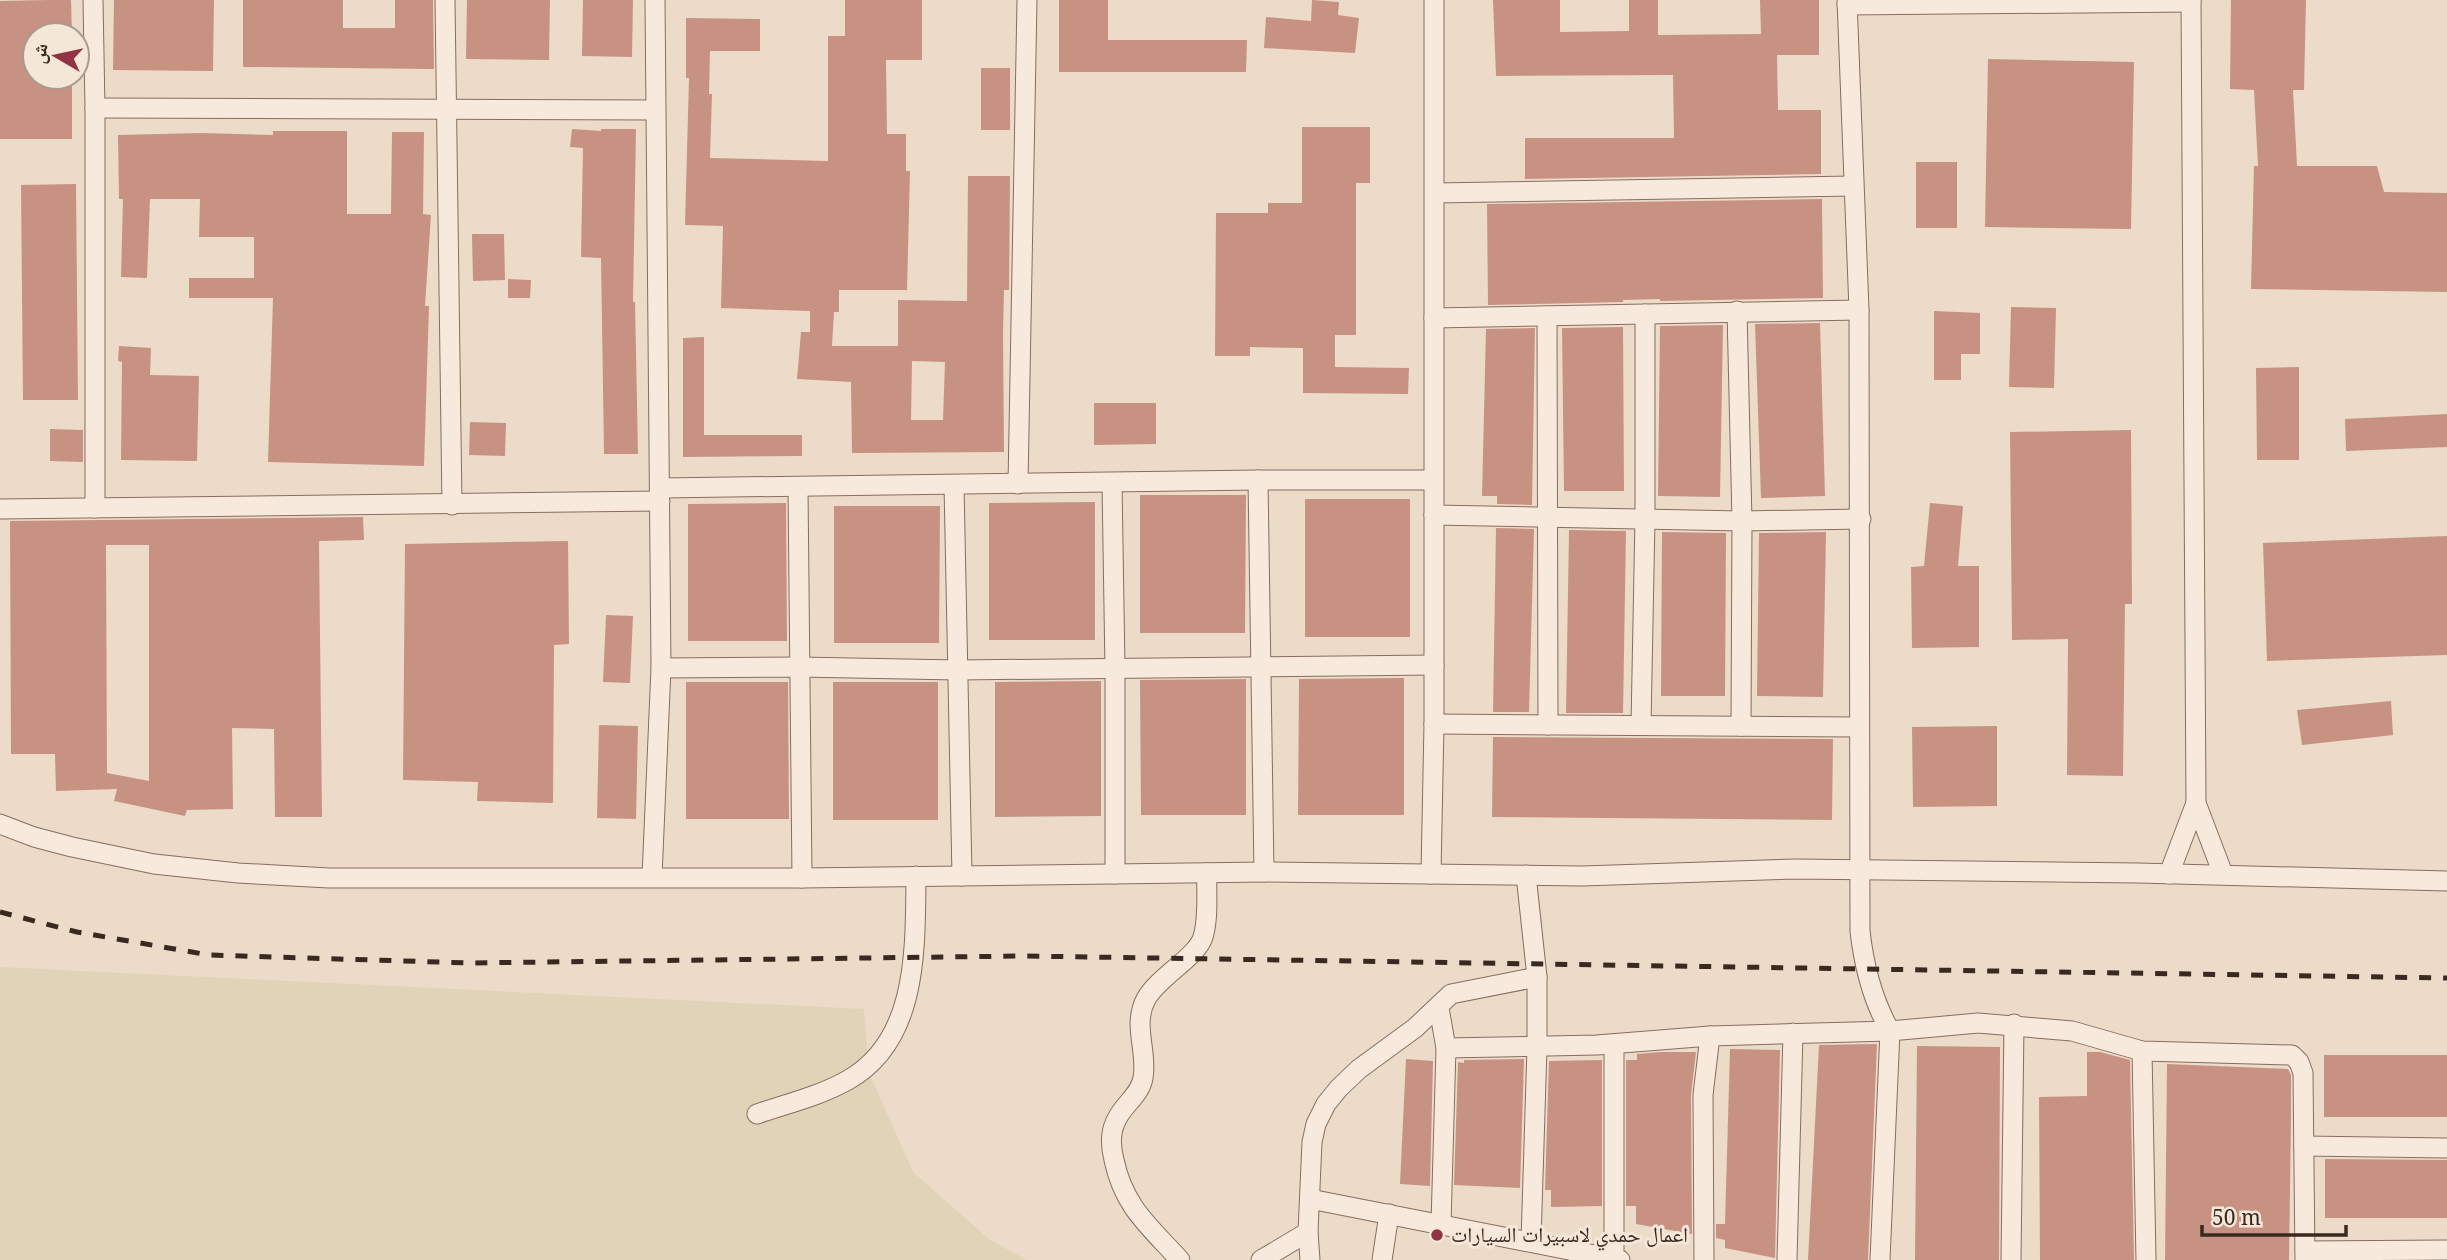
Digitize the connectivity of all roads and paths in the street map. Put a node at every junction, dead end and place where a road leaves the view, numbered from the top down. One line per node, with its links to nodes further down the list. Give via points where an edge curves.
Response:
1 (93, 0): 8 (street)
2 (445, 0): 9 (street)
3 (655, 0): 10 (street)
4 (1027, 0): 21 (street)
5 (1434, 0): 12 (street)
6 (2191, 1): 7 (street); 44 (street)
7 (1847, 3): 11 (street)
8 (95, 108): 9 (street); 26 (street)
9 (446, 108): 10 (street); 25 (street)
10 (655, 110): 24 (street)
11 (1853, 186): 12 (street); 13 (street)
12 (1435, 193): 17 (street)
13 (1859, 310): 14 (street); 31 (street)
14 (1737, 311): 15 (street); 32 (street)
15 (1645, 314): 16 (street); 30 (street)
16 (1546, 316): 17 (street); 29 (street)
17 (1434, 318): 19 (street)
18 (1258, 480): 19 (street); 20 (street); 35 (street)
19 (1433, 481): 28 (street)
20 (1111, 483): 21 (street); 37 (street)
21 (1018, 484): 22 (street)
22 (954, 485): 23 (street); 38 (street)
23 (798, 488): 24 (street); 34 (street)
24 (660, 495): 25 (street); 36 (street)
25 (452, 505): 26 (street)
26 (95, 508): 27 (street)
27 (0, 509)
28 (1434, 515): 29 (street); 33 (street)
29 (1548, 516): 30 (street); 40 (street)
30 (1645, 519): 32 (street); 41 (street)
31 (1861, 519): 32 (street); 43 (street)
32 (1742, 521): 42 (street)
33 (1434, 665): 35 (street); 39 (street)
34 (799, 667): 36 (street); 38 (street); 57 (street)
35 (1260, 667): 37 (street); 47 (street)
36 (661, 668): 56 (street)
37 (1115, 669): 38 (street); 49 (street)
38 (958, 670): 55 (street)
39 (1434, 724): 40 (street); 50 (street)
40 (1548, 725): 41 (street)
41 (1641, 725): 42 (street)
42 (1741, 726): 43 (street)
43 (1859, 727): 46 (street)
44 (2196, 803): 51 (street); 52 (street)
45 (0, 824): 56 (street, via 72,847 154,864 238,873 400,879)
46 (1860, 870): 51 (street); 53 (street); 62 (street, via 1864,968)
47 (1264, 872): 48 (street); 50 (street)
48 (1207, 873): 49 (street); 79 (street, via 1203,938 1144,1002 1139,1028 1144,1074 1112,1133 1114,1161 1125,1196)
49 (1115, 874): 55 (street)
50 (1431, 874): 53 (street)
51 (2169, 874): 52 (street)
52 (2223, 874): 58 (street)
53 (1526, 875): 59 (street)
54 (916, 876): 55 (street); 57 (street); 69 (street, via 907,999 886,1046 846,1081)
55 (962, 876)
56 (652, 877): 57 (street)
57 (802, 878)
58 (2447, 881)
59 (1537, 977): 60 (street, via 1455,992); 66 (street)
60 (1438, 1008): 67 (street); 72 (street, via 1359,1069 1326,1104 1312,1142)
61 (2014, 1024): 62 (street); 68 (street, via 2072,1031); 88 (street)
62 (1890, 1031): 63 (street); 87 (street)
63 (1793, 1033): 64 (street); 86 (street)
64 (1710, 1036): 65 (street); 85 (street, via 1703,1095)
65 (1614, 1044): 66 (street); 83 (street)
66 (1537, 1047): 67 (street); 76 (street)
67 (1446, 1048): 74 (street)
68 (2142, 1051): 70 (street, via 2292,1055 2303,1073); 89 (street)
69 (757, 1114)
70 (2304, 1146): 71 (street); 78 (street)
71 (2447, 1148)
72 (1310, 1199): 73 (street); 75 (street)
73 (1389, 1214): 74 (street); 82 (street)
74 (1441, 1224): 76 (street)
75 (1308, 1232): 80 (street); 81 (street)
76 (1531, 1242): 83 (street)
77 (2447, 1250): 78 (street)
78 (2305, 1255)
79 (1180, 1260)
80 (1261, 1260)
81 (1310, 1260)
82 (1382, 1260)
83 (1614, 1260): 84 (street)
84 (1620, 1260)
85 (1704, 1260)
86 (1787, 1260)
87 (1881, 1260)
88 (2011, 1260)
89 (2146, 1260)

